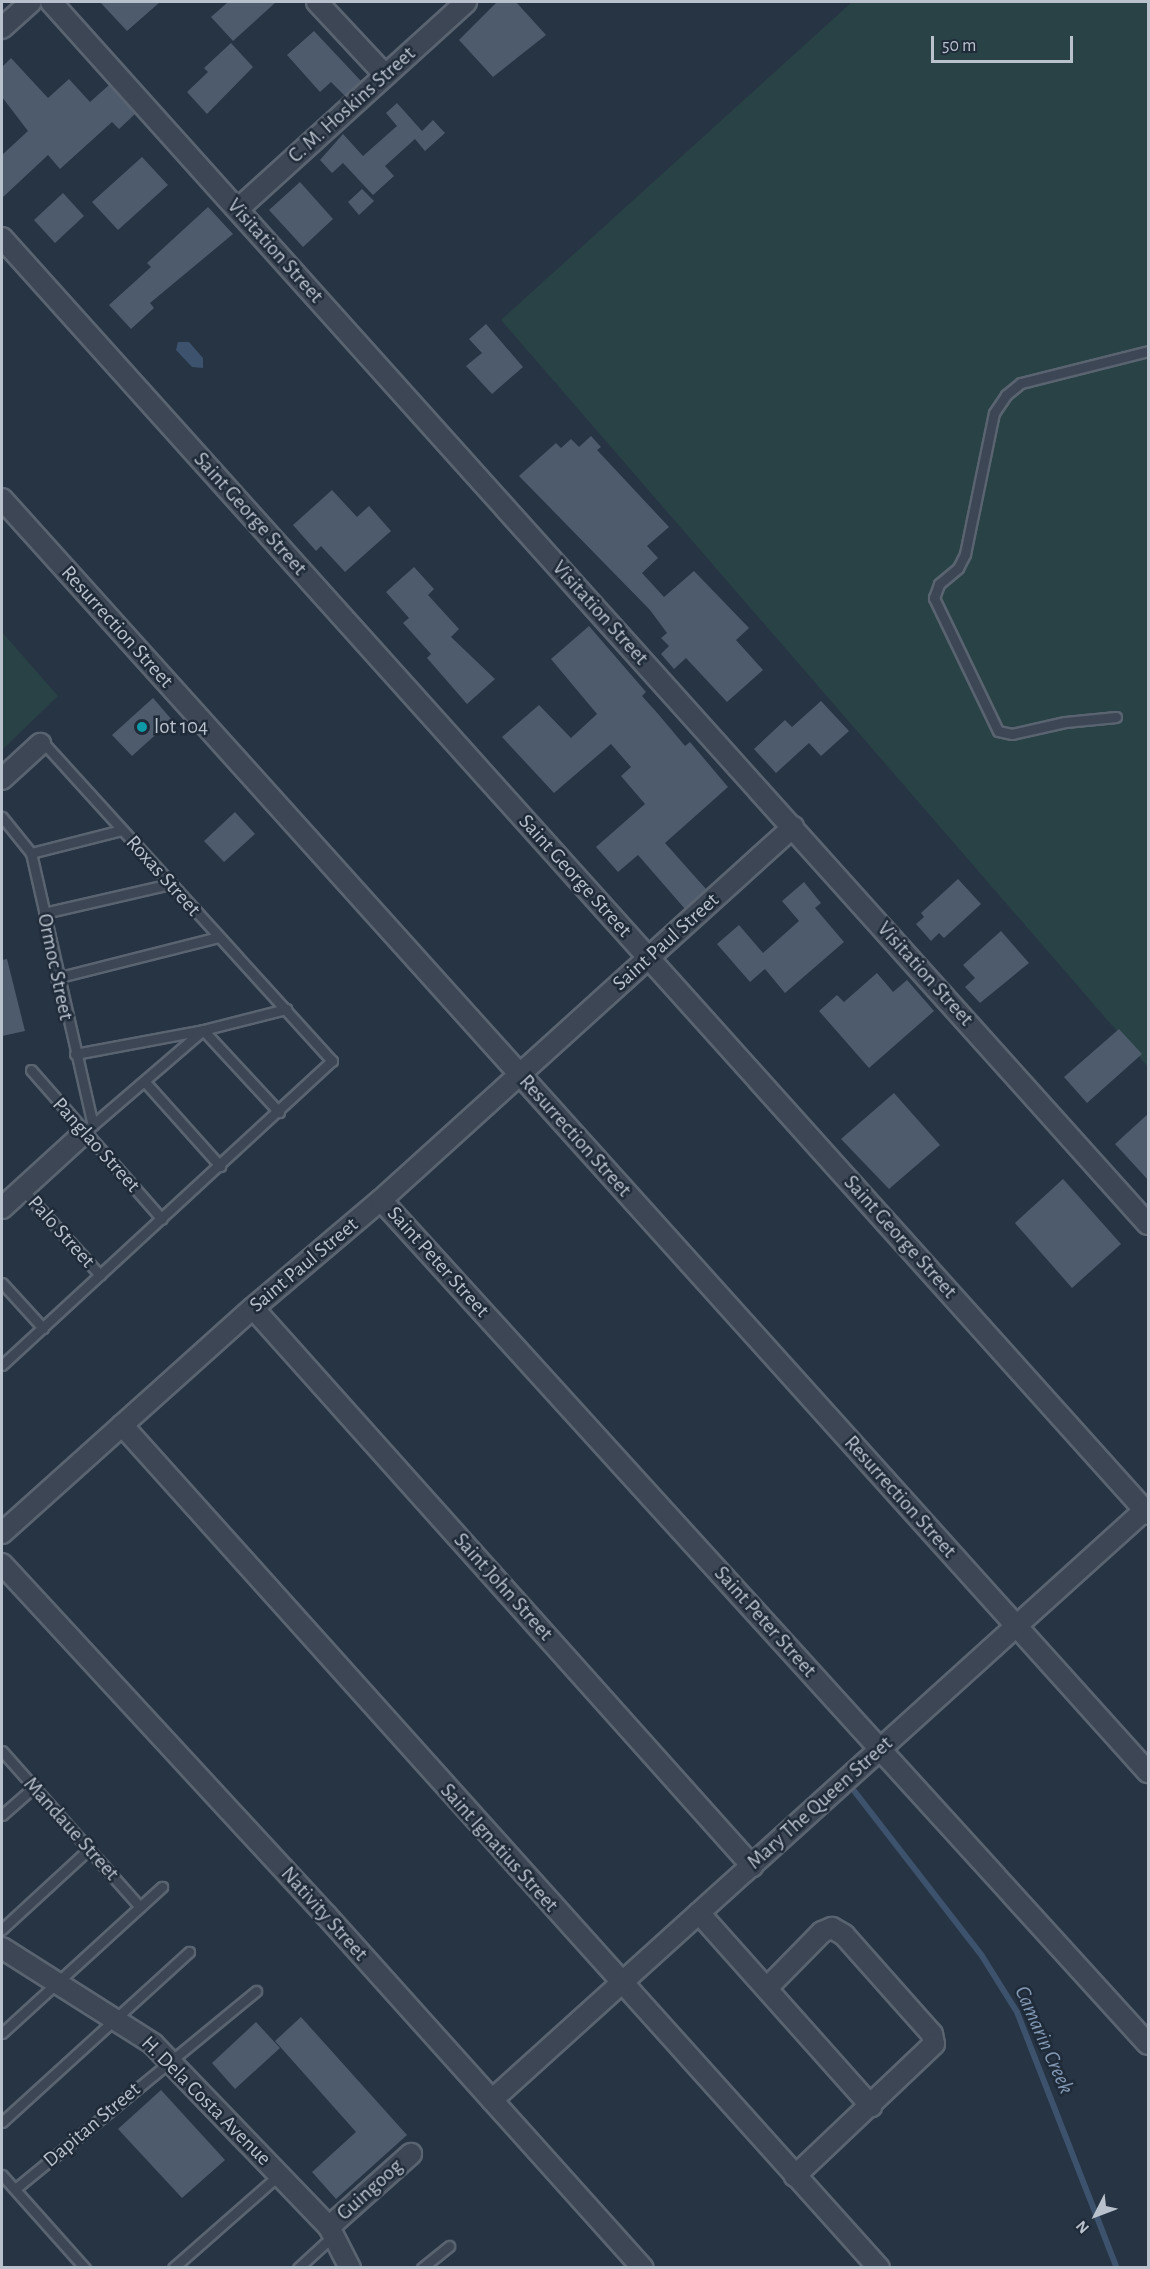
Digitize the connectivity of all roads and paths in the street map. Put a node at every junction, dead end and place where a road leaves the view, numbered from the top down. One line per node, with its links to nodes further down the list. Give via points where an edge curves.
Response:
1 (31, 2): 5 (street)
2 (51, 2): 7 (street, Visitation Street)
3 (317, 2): 6 (street)
4 (466, 2): 6 (street, C. M. Hoskins Street)
5 (2, 28)
6 (385, 75): 7 (street, C. M. Hoskins Street)
7 (238, 209): 15 (street, Visitation Street)
8 (2, 238): 21 (street, Saint George Street)
9 (1149, 351): 11 (lane, via 1021,383 1005,395 994,413 965,554 958,568 939,584 934,598 998,730 1012,734 1065,722)
10 (2, 499): 27 (street, Resurrection Street)
11 (1116, 717)
12 (40, 744): 13 (street); 16 (lane, Roxas Street)
13 (2, 779)
14 (2, 817): 17 (lane, Ormoc Street)
15 (793, 827): 21 (street, Saint Paul Street); 36 (street, Visitation Street)
16 (121, 830): 17 (lane); 18 (lane, Roxas Street)
17 (31, 853): 19 (lane, Ormoc Street)
18 (171, 884): 19 (lane); 20 (lane, Roxas Street)
19 (44, 913): 22 (lane, Ormoc Street)
20 (218, 937): 22 (lane); 23 (lane, Roxas Street)
21 (649, 958): 27 (street, Saint Paul Street); 43 (street, Saint George Street)
22 (56, 978): 25 (lane, Ormoc Street)
23 (286, 1009): 24 (lane); 29 (lane, Roxas Street, via 332,1061)
24 (203, 1030): 25 (lane); 28 (lane); 29 (lane)
25 (75, 1054): 30 (lane, Ormoc Street)
26 (31, 1070): 30 (lane, Panglao Street)
27 (520, 1074): 33 (street, Saint Paul Street); 46 (street, Resurrection Street)
28 (145, 1082): 30 (lane); 31 (lane)
29 (279, 1112): 31 (lane)
30 (88, 1129): 32 (street); 35 (lane, Panglao Street)
31 (220, 1166): 35 (lane)
32 (22, 1189): 34 (street); 37 (lane, Palo Street)
33 (381, 1200): 39 (street, Saint Paul Street); 47 (street, Saint Peter Street)
34 (2, 1208)
35 (162, 1219): 37 (lane)
36 (1149, 1224)
37 (100, 1275): 40 (lane)
38 (2, 1283): 40 (lane)
39 (253, 1308): 42 (street, Saint Paul Street); 53 (street, Saint John Street)
40 (43, 1328): 41 (lane)
41 (2, 1365)
42 (122, 1425): 44 (street, Saint Paul Street); 61 (street, Saint Ignatius Street)
43 (1147, 1510): 46 (street, Mary The Queen Street)
44 (2, 1533)
45 (2, 1564): 68 (street, Nativity Street)
46 (1017, 1626): 47 (street, Mary The Queen Street); 49 (street, Resurrection Street)
47 (880, 1749): 53 (street, Mary The Queen Street); 66 (street, Saint Peter Street)
48 (2, 1750): 50 (lane, Mandaue Street)
49 (1149, 1772)
50 (34, 1786): 51 (lane); 52 (lane, Mandaue Street)
51 (2, 1815)
52 (89, 1849): 55 (lane, Mandaue Street); 57 (lane)
53 (752, 1866): 56 (street, Mary The Queen Street)
54 (162, 1887): 55 (lane)
55 (140, 1907): 60 (lane)
56 (699, 1913): 61 (street, Mary The Queen Street); 62 (street)
57 (2, 1929)
58 (2, 1948): 60 (street, H. Dela Costa Avenue)
59 (189, 1952): 64 (lane)
60 (56, 1981): 64 (street, H. Dela Costa Avenue); 65 (lane)
61 (621, 1984): 68 (street, Mary The Queen Street); 74 (street, Saint Ignatius Street)
62 (767, 1988): 69 (street); 69 (street, via 822,1932 832,1928 844,1935 932,2034 934,2044)
63 (256, 1991): 67 (lane, Dapitan Street)
64 (114, 2018): 67 (street, H. Dela Costa Avenue); 70 (lane)
65 (2, 2033)
66 (1149, 2044)
67 (170, 2060): 73 (street, H. Dela Costa Avenue); 75 (lane, Dapitan Street)
68 (492, 2100): 83 (street, Nativity Street)
69 (871, 2106): 74 (street)
70 (2, 2122)
71 (411, 2154): 76 (street, Guingoog)
72 (2, 2175): 75 (lane)
73 (279, 2175): 76 (street, H. Dela Costa Avenue); 79 (lane)
74 (795, 2176): 84 (street, Saint Ignatius Street)
75 (15, 2189): 78 (lane)
76 (332, 2230): 80 (lane); 81 (street, H. Dela Costa Avenue)
77 (449, 2246): 82 (lane)
78 (85, 2268)
79 (173, 2268)
80 (298, 2268)
81 (350, 2268)
82 (422, 2268)
83 (644, 2268)
84 (879, 2268)

